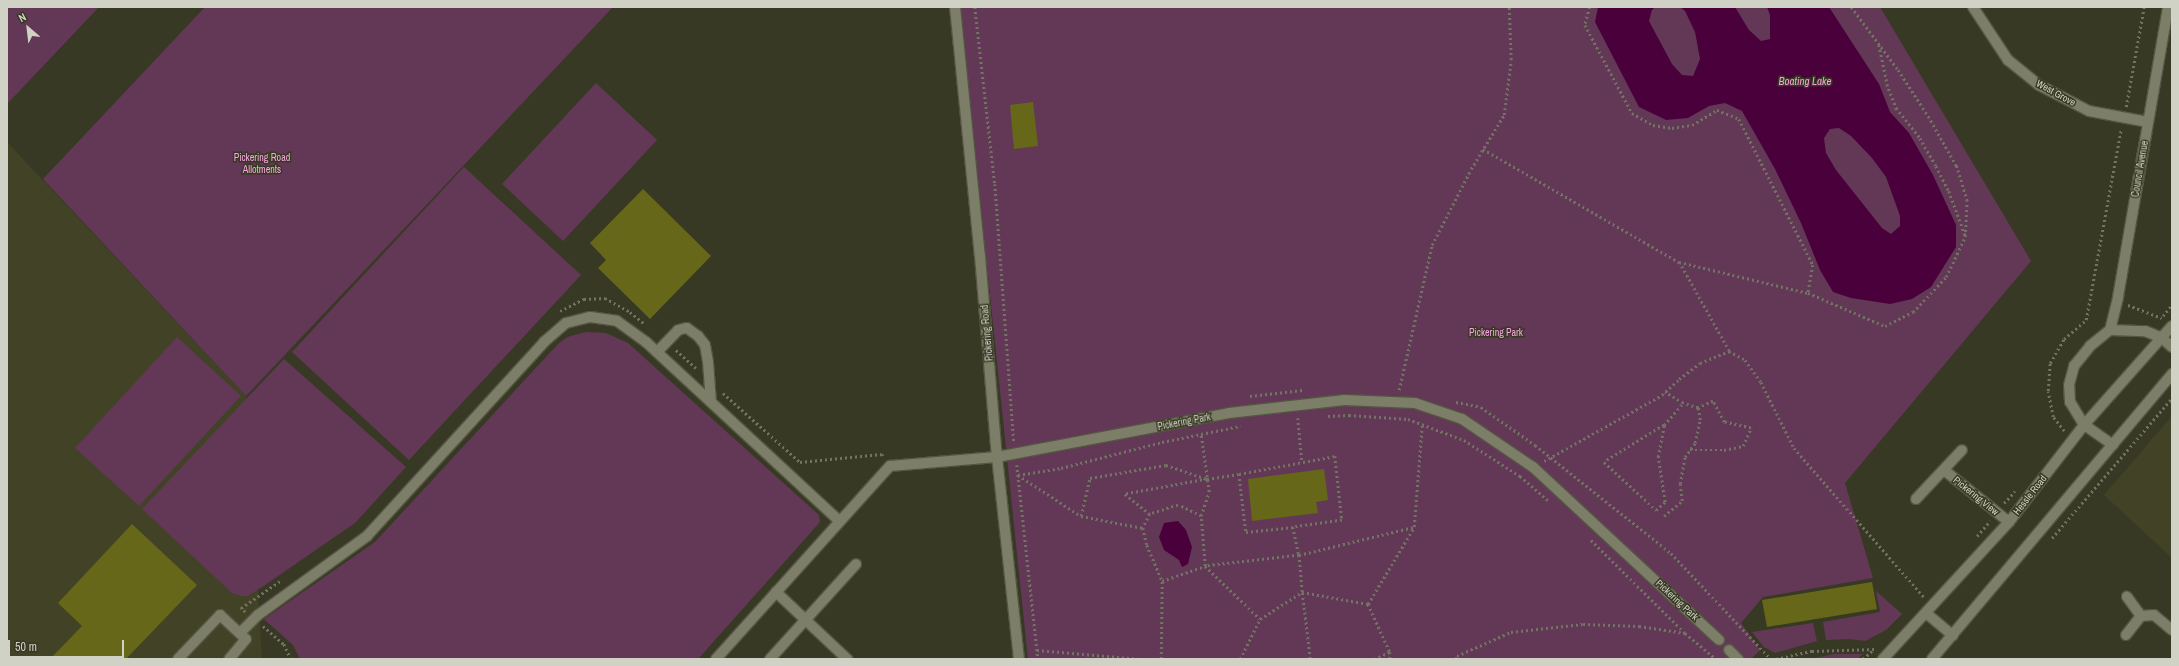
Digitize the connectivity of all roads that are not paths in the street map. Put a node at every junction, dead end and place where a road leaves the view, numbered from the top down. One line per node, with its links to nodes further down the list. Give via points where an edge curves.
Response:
1 (955, 7): 15 (street, Pickering Road, via 980,248)
2 (1973, 7): 4 (street, West Grove, via 2008,60 2039,85 2089,111)
3 (2168, 7): 4 (street, Council Avenue)
4 (2148, 122): 6 (street, Council Avenue, via 2118,298)
5 (2172, 326): 7 (street, Hessle Road)
6 (2110, 330): 7 (street, via 2145,331); 12 (street, via 2090,346 2074,366 2069,385 2070,402)
7 (2162, 338): 8 (street); 12 (street, Hessle Road)
8 (2172, 347)
9 (657, 352): 11 (street); 11 (street, via 678,330 687,328 698,336 705,345 711,382); 27 (street, via 617,321 590,317 566,323 544,342 367,536 253,619)
10 (2172, 374): 13 (street)
11 (711, 402): 18 (street)
12 (2084, 425): 13 (street); 19 (street, Hessle Road)
13 (2113, 445): 29 (street)
14 (1962, 450): 16 (street, Pickering View)
15 (997, 457): 18 (street, Pickering Park, via 890,466); 30 (street, Pickering Park, via 1228,413 1344,400 1415,403 1462,419 1533,467); 37 (street, Pickering Road)
16 (1944, 470): 17 (street, Pickering View); 19 (street, Pickering View)
17 (1916, 499)
18 (839, 521): 21 (street)
19 (2008, 522): 23 (street, Hessle Road)
20 (856, 564): 25 (street)
21 (776, 592): 25 (street); 34 (street)
22 (2127, 597): 24 (street)
23 (1926, 613): 29 (street); 39 (street, Hessle Road)
24 (2141, 616): 26 (street, via 2154,615); 28 (street)
25 (806, 620): 35 (street); 36 (street)
26 (2172, 630)
27 (240, 633): 32 (street, via 246,639); 33 (street, via 220,615)
28 (2126, 635)
29 (1953, 636): 40 (street)
30 (1719, 640)
31 (1729, 650): 38 (street)
32 (232, 658)
33 (178, 659)
34 (716, 659)
35 (770, 659)
36 (846, 659)
37 (1019, 659)
38 (1738, 659)
39 (1883, 659)
40 (1932, 659)

